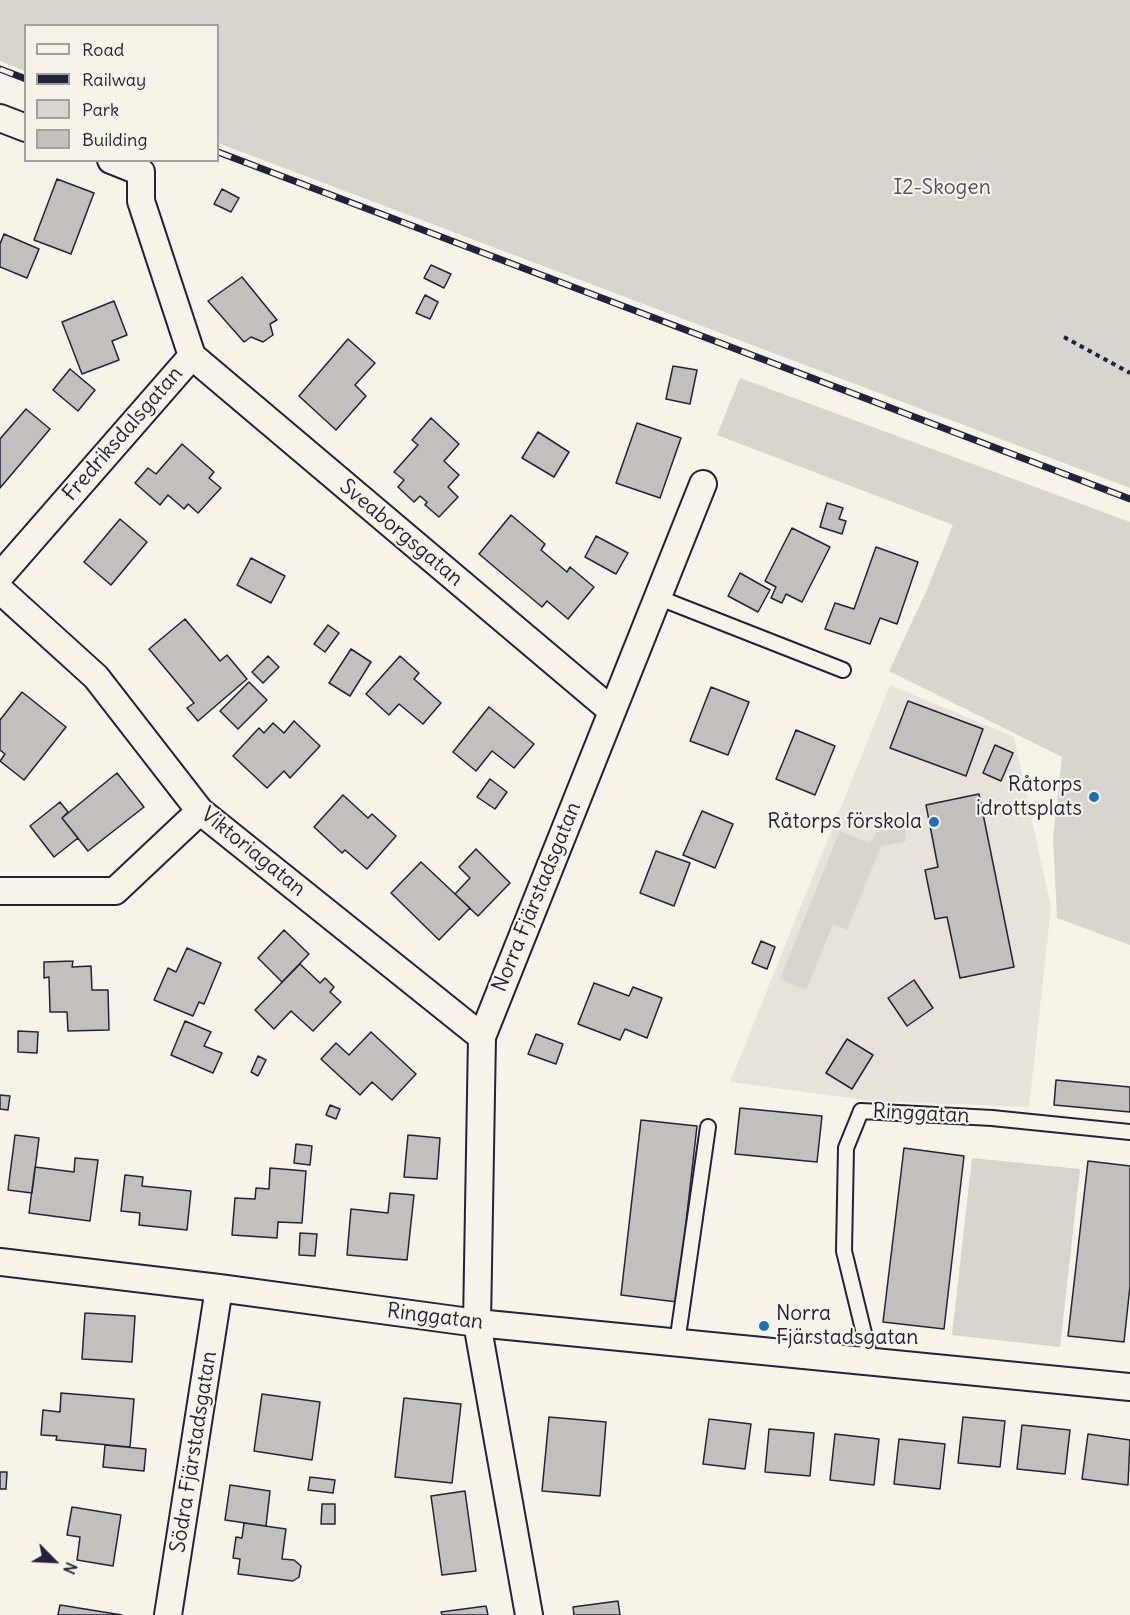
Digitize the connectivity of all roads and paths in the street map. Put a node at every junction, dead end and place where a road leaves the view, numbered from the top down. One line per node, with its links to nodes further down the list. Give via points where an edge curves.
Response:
1 (0, 118): 2 (street)
2 (24, 127)
3 (116, 162): 5 (street, Fredriksdalsgatan, via 141,172 141,201)
4 (1064, 337): 6 (path)
5 (192, 356): 8 (street, Fredriksdalsgatan); 12 (street, Sveaborgsgatan)
6 (1130, 374)
7 (703, 484): 10 (street, Norra Fjärstadsgatan)
8 (0, 576)
9 (0, 590): 13 (street, Viktoriagatan, via 96,677)
10 (657, 597): 11 (lane); 12 (street, Norra Fjärstadsgatan)
11 (843, 670)
12 (611, 710): 15 (street, Norra Fjärstadsgatan)
13 (200, 811): 14 (street, via 115,891); 15 (street, Viktoriagatan)
14 (0, 891)
15 (482, 1037): 20 (street, Norra Fjärstadsgatan)
16 (708, 1127): 21 (lane)
17 (1130, 1132): 22 (lane, Ringgatan, via 992,1118 861,1111 846,1148 844,1251)
18 (0, 1262): 19 (street, Ringgatan)
19 (219, 1288): 20 (street, Ringgatan); 24 (street, Södra Fjärstadsgatan)
20 (477, 1323): 21 (street, Ringgatan); 25 (street, Norra Fjärstadsgatan)
21 (677, 1343): 22 (street, Ringgatan)
22 (872, 1362): 23 (street, Ringgatan)
23 (1130, 1388)
24 (168, 1615)
25 (529, 1615)

